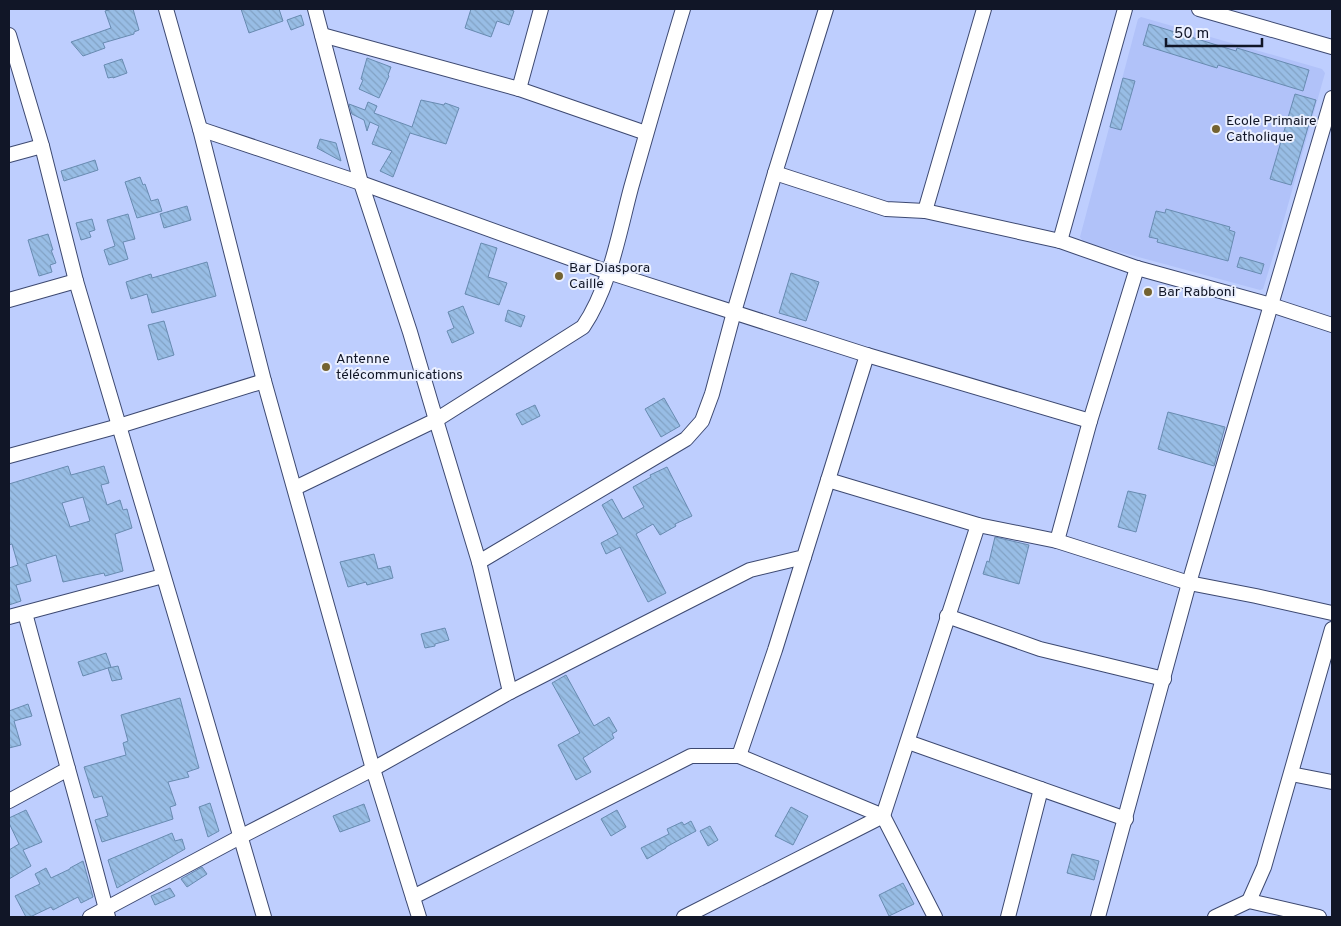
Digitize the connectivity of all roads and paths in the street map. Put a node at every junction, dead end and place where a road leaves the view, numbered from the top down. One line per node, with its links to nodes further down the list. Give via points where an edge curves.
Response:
1 (166, 9): 14 (street)
2 (315, 9): 10 (street)
3 (541, 9): 12 (street)
4 (683, 9): 15 (street)
5 (826, 9): 18 (street)
6 (984, 9): 20 (street)
7 (1125, 9): 21 (street)
8 (1202, 9): 11 (street)
9 (9, 35): 16 (street)
10 (322, 35): 12 (street); 19 (street)
11 (1332, 47)
12 (519, 89): 15 (street)
13 (1332, 98): 26 (street)
14 (200, 129): 19 (street); 30 (street)
15 (646, 133): 23 (street)
16 (42, 146): 17 (street); 24 (street)
17 (9, 155)
18 (775, 173): 20 (street, via 886,210); 27 (street)
19 (360, 183): 23 (street); 31 (street)
20 (925, 211): 21 (street)
21 (1060, 241): 22 (street)
22 (1137, 268): 26 (street); 32 (street)
23 (608, 272): 27 (street); 31 (street, via 592,314 583,327)
24 (76, 281): 25 (street); 33 (street)
25 (9, 300)
26 (1271, 305): 28 (street); 42 (street)
27 (734, 312): 29 (street); 40 (street, via 702,421 686,439)
28 (1332, 324)
29 (867, 356): 32 (street); 35 (street)
30 (264, 381): 33 (street); 36 (street)
31 (436, 420): 36 (street); 40 (street)
32 (1090, 421): 38 (street)
33 (119, 426): 34 (street); 41 (street)
34 (9, 456)
35 (828, 480): 37 (street); 39 (street)
36 (294, 488): 53 (street)
37 (978, 525): 38 (street); 45 (street)
38 (1057, 541): 42 (street)
39 (804, 557): 49 (street, via 750,570); 51 (street)
40 (479, 562): 49 (street)
41 (163, 576): 43 (street); 60 (street)
42 (1189, 583): 44 (street); 48 (street)
43 (25, 613): 46 (street); 52 (street)
44 (1332, 613)
45 (948, 616): 48 (street, via 1040,649); 50 (street)
46 (9, 618)
47 (1332, 629): 54 (street)
48 (1164, 679): 59 (street)
49 (510, 692): 53 (street)
50 (908, 742): 56 (street); 58 (street)
51 (740, 756): 58 (street); 61 (street, via 691,756)
52 (68, 769): 57 (street); 63 (street)
53 (374, 769): 60 (street); 61 (street)
54 (1291, 774): 55 (street); 62 (street, via 1264,867)
55 (1332, 782)
56 (1041, 789): 59 (street); 69 (street)
57 (9, 801)
58 (883, 816): 67 (street); 68 (street)
59 (1126, 819): 70 (street)
60 (240, 837): 63 (street); 65 (street)
61 (413, 897): 66 (street)
62 (1249, 901): 71 (street); 72 (street)
63 (107, 913): 64 (street)
64 (90, 917)
65 (264, 917)
66 (419, 917)
67 (684, 917)
68 (935, 917)
69 (1008, 917)
70 (1098, 917)
71 (1215, 917)
72 (1318, 917)

